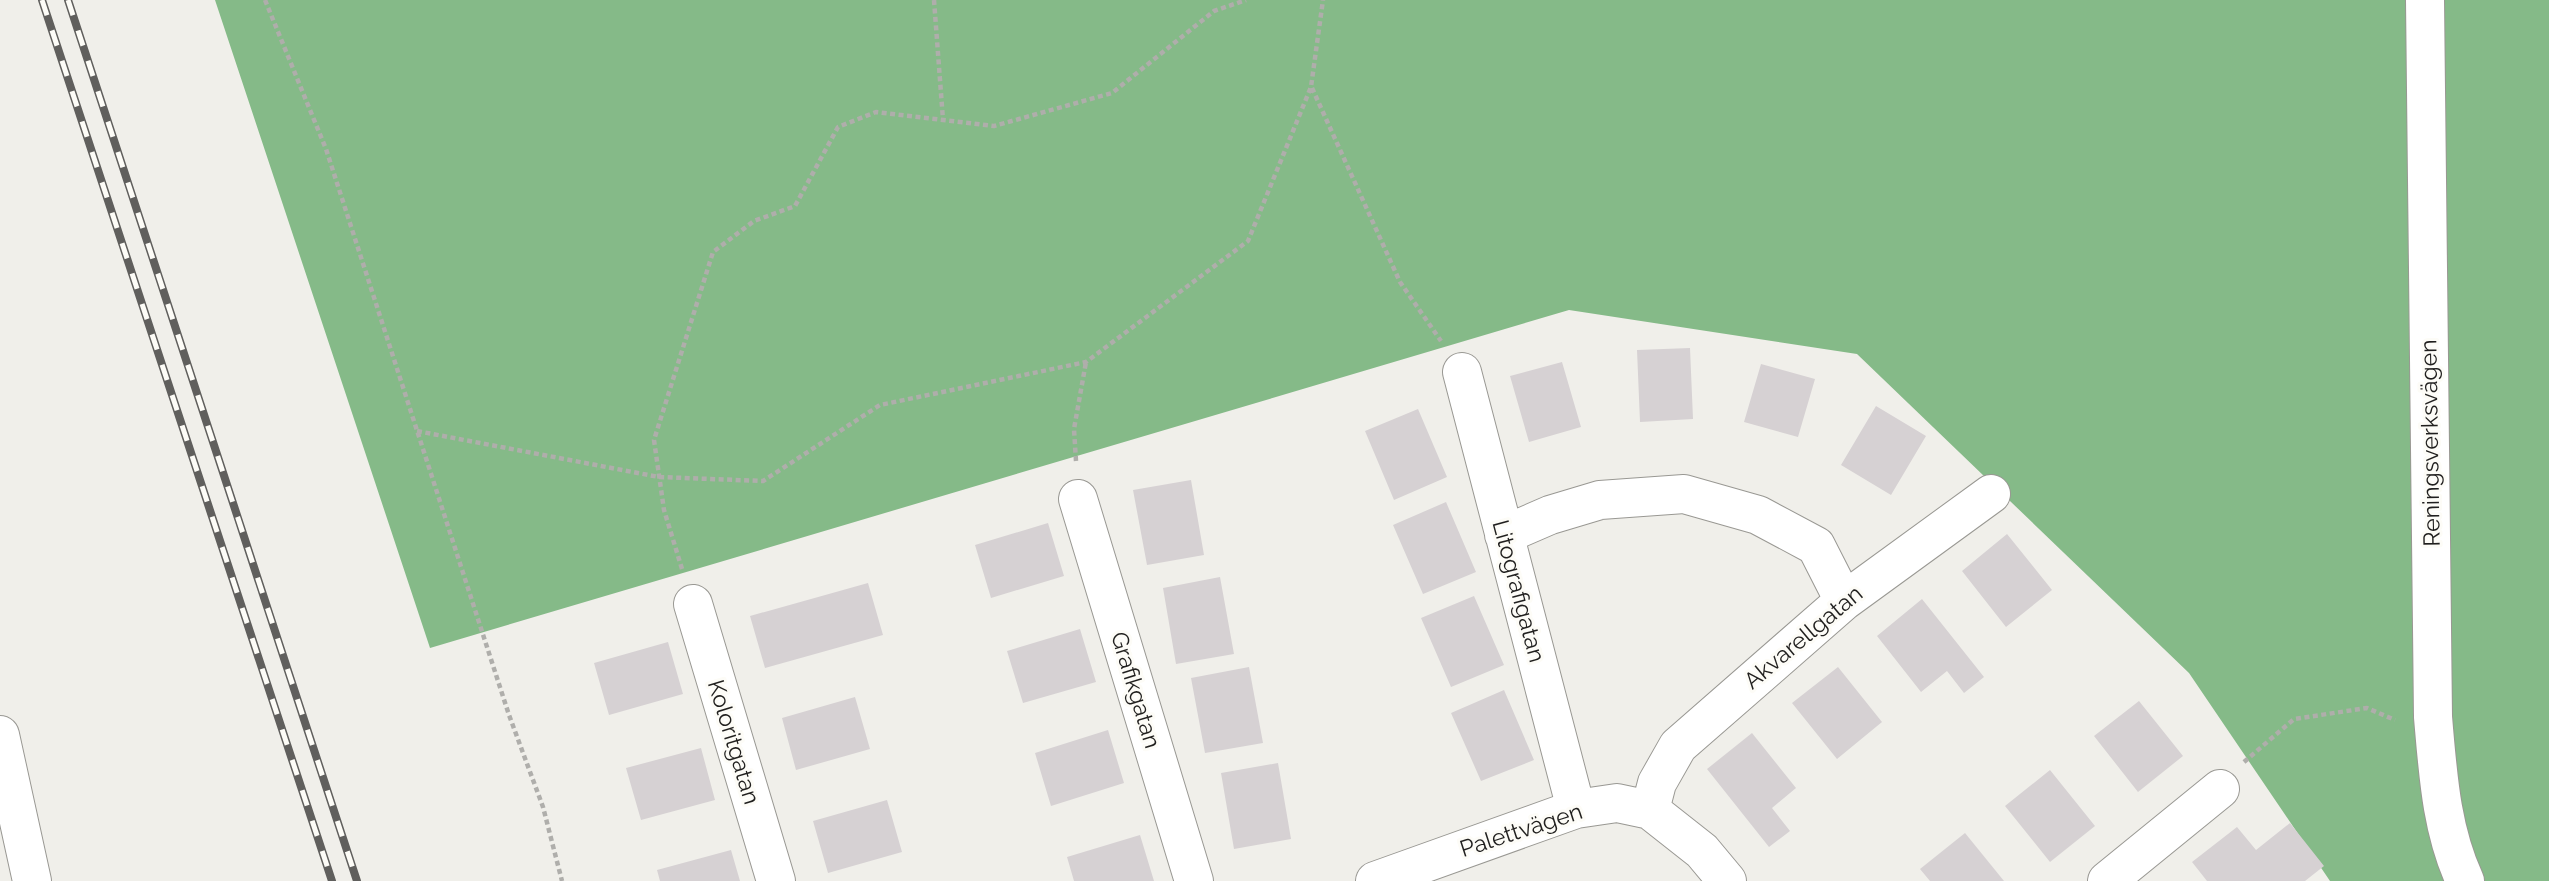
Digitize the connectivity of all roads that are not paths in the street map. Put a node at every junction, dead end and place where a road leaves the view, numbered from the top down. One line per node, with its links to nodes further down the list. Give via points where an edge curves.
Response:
1 (2425, 0): 18 (street, Reningsverksvägen, via 2435,737 2450,847)
2 (1462, 372): 5 (street, Litografigatan)
3 (1991, 494): 6 (street, Akvarellgatan)
4 (1077, 499): 14 (street, Grafikgatan)
5 (1504, 535): 6 (street, via 1550,514 1600,500 1684,494 1758,515 1816,546); 10 (street, Litografigatan)
6 (1844, 601): 11 (street, Akvarellgatan, via 1678,746 1657,783)
7 (693, 604): 13 (street, Koloritgatan)
8 (0, 736): 12 (street)
9 (2220, 789): 17 (street)
10 (1576, 809): 11 (street, Palettvägen, via 1617,803); 15 (street, Palettvägen)
11 (1650, 810): 16 (street, Palettvägen, via 1702,851)
12 (32, 881)
13 (776, 881)
14 (1194, 881)
15 (1375, 881)
16 (1727, 881)
17 (2107, 881)
18 (2465, 881)

